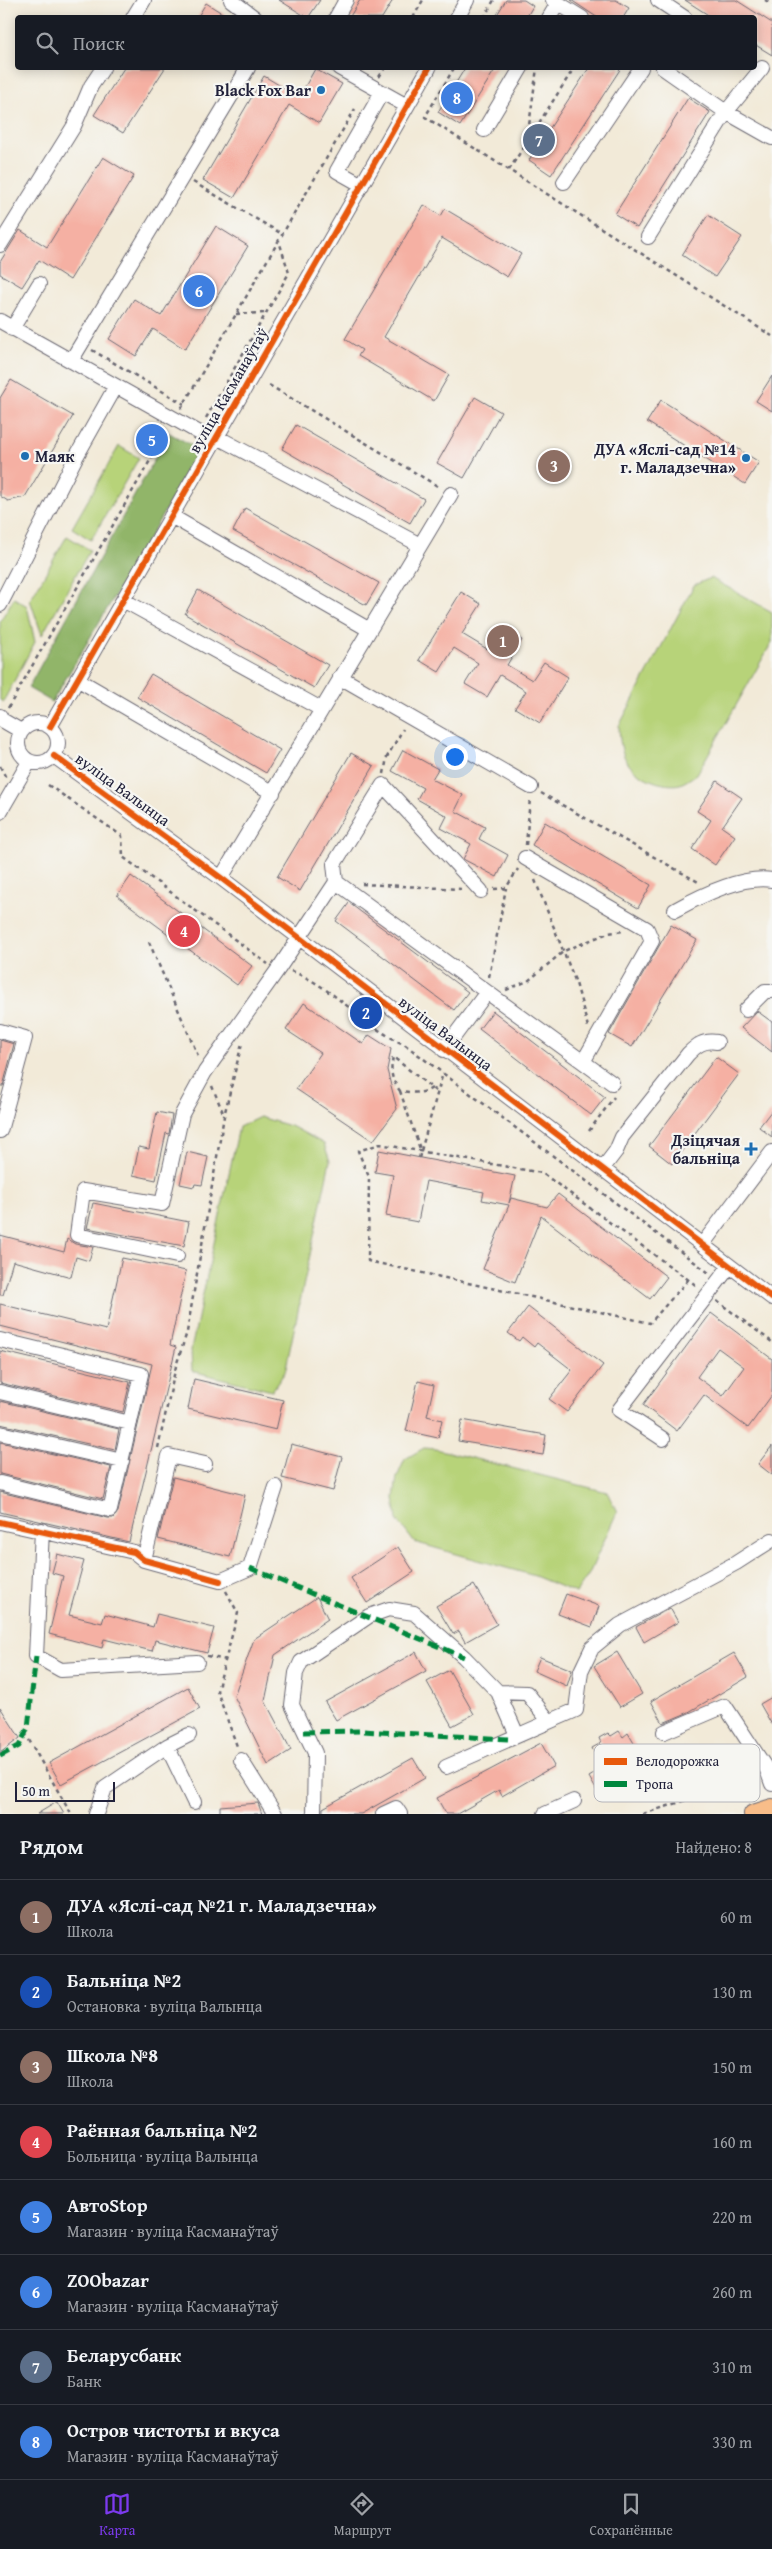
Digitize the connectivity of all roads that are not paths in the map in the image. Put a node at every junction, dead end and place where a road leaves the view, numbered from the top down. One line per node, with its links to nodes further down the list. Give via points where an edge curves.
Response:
1 (144, 0): 6 (street)
2 (231, 0): 7 (street)
3 (467, 0): 8 (street)
4 (658, 0): 11 (street)
5 (555, 2): 9 (street); 10 (street)
6 (135, 15)
7 (251, 15)
8 (459, 15)
9 (550, 15)
10 (577, 15)
11 (680, 15)
12 (763, 68): 22 (street)
13 (102, 70): 28 (street, via 74,126)
14 (247, 70): 31 (street)
15 (343, 70): 20 (street)
16 (428, 70): 21 (street, вуліца Касманаўтаў)
17 (520, 70): 23 (street)
18 (640, 70): 25 (street)
19 (666, 70): 22 (street)
20 (376, 88): 21 (street); 26 (street, via 337,171)
21 (407, 106): 26 (street, вуліца Касманаўтаў)
22 (726, 112): 24 (street); 27 (street)
23 (484, 130)
24 (772, 138)
25 (564, 182)
26 (362, 185): 33 (street, вуліца Касманаўтаў)
27 (648, 237)
28 (0, 245)
29 (38, 284): 30 (street)
30 (6, 325): 31 (street)
31 (71, 361): 32 (street)
32 (116, 386): 33 (street, via 174,420); 38 (street)
33 (215, 439): 35 (street, вуліца Касманаўтаў); 36 (street)
34 (450, 494): 36 (street)
35 (171, 516): 37 (street, вуліца Касманаўтаў); 39 (street)
36 (420, 545): 39 (street)
37 (123, 600): 41 (street, вуліца Касманаўтаў); 42 (street)
38 (0, 605)
39 (368, 629): 40 (street)
40 (340, 677): 42 (street); 48 (street)
41 (77, 679): 44 (street, вуліца Касманаўтаў); 49 (street)
42 (321, 709): 49 (street)
43 (1, 718): 45 (street)
44 (50, 727): 45 (street, via 32,723); 46 (street, via 58,740)
45 (21, 731): 47 (street, via 18,750)
46 (54, 756): 47 (street, via 45,762); 53 (street, вуліца Валынца)
47 (29, 762): 50 (street)
48 (531, 787)
49 (272, 792): 53 (street)
50 (5, 794): 51 (street)
51 (0, 812)
52 (526, 859): 65 (street, via 647,929 652,941)
53 (221, 878): 58 (street, вуліца Валынца)
54 (772, 880): 57 (street, via 762,879 712,890)
55 (336, 882): 56 (street, via 334,864 383,785); 58 (street); 60 (street)
56 (481, 891)
57 (675, 910)
58 (299, 938): 64 (street, вуліца Валынца); 71 (street, via 206,1072 182,1114 162,1204 84,1191 77,1235)
59 (772, 991): 61 (street, via 765,991)
60 (486, 992): 64 (street); 65 (street)
61 (746, 1010)
62 (0, 1032): 67 (street, via 25,1038)
63 (717, 1042): 69 (street, via 697,1045 688,1054 627,1131)
64 (444, 1050): 69 (street, вуліца Валынца)
65 (583, 1062): 66 (street)
66 (612, 1083)
67 (0, 1131)
68 (772, 1152): 70 (street)
69 (603, 1168): 70 (street, вуліца Валынца)
70 (702, 1245): 72 (street, вуліца Валынца)
71 (177, 1256)
72 (729, 1267): 73 (street, вуліца Валынца); 78 (street, via 619,1410)
73 (772, 1298)
74 (0, 1340): 76 (street, via 141,1374)
75 (0, 1392): 76 (street)
76 (130, 1422): 79 (street)
77 (0, 1433): 79 (street)
78 (663, 1439)
79 (122, 1461): 81 (street, via 110,1510)
80 (205, 1464): 86 (street, via 169,1456)
81 (0, 1483)
82 (276, 1487): 86 (street, via 250,1568 220,1581)
83 (0, 1522): 84 (street)
84 (42, 1530): 86 (street, via 134,1552); 87 (street, via 36,1656 61,1670)
85 (772, 1540): 89 (street, via 736,1563 620,1625 592,1648 581,1671 576,1710)
86 (144, 1560)
87 (197, 1662)
88 (498, 1692): 89 (street, via 527,1693); 92 (street); 104 (street, via 464,1657 414,1614 389,1609 369,1616 338,1636 301,1662 292,1696 292,1705 315,1753)
89 (549, 1721): 92 (street)
90 (664, 1732): 93 (street, via 725,1706)
91 (190, 1735): 94 (street)
92 (517, 1735): 97 (street)
93 (748, 1744)
94 (167, 1746): 100 (street); 102 (street, via 105,1788)
95 (242, 1760): 103 (street)
96 (760, 1763): 98 (street)
97 (446, 1767)
98 (770, 1779)
99 (574, 1801): 107 (street)
100 (194, 1802)
101 (772, 1808): 108 (main road)
102 (96, 1814)
103 (275, 1814)
104 (314, 1814)
105 (383, 1814): 106 (street, via 396,1808)
106 (400, 1814)
107 (545, 1814)
108 (753, 1814)

